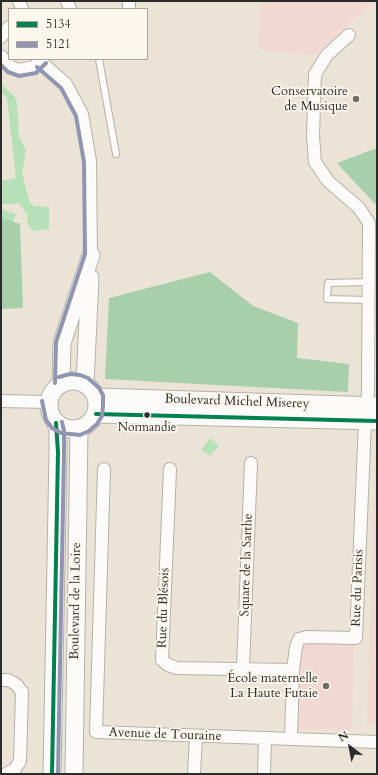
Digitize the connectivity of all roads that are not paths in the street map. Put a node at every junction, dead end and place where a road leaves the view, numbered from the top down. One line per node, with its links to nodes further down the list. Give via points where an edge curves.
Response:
1 (8, 28): 3 (street)
2 (349, 35): 9 (street, via 327,55 315,74 315,162 328,181 359,208 369,223)
3 (1, 37)
4 (1, 56): 5 (street, via 11,67 19,70 27,69)
5 (41, 60): 8 (street, via 66,84 82,114 90,161)
6 (99, 60): 7 (lane)
7 (116, 154)
8 (91, 255): 12 (street, via 62,343); 13 (street)
9 (369, 282): 10 (street); 10 (lane, via 328,283 327,299)
10 (369, 300): 11 (street)
11 (373, 337): 17 (street)
12 (61, 383): 13 (street, via 71,380); 15 (street, via 54,389)
13 (84, 383): 16 (street, via 90,387)
14 (1, 401): 15 (street)
15 (48, 402): 18 (street, via 51,417)
16 (96, 405): 17 (street, Boulevard Michel Miserey); 19 (street, via 92,420)
17 (372, 413): 24 (street, Rue du Parisis, via 356,638 299,639)
18 (56, 423): 19 (street, via 70,429); 31 (street, Boulevard de la Loire, via 58,452)
19 (78, 429): 32 (street, Boulevard de la Loire)
20 (251, 463): 23 (street, Square de la Sarthe)
21 (104, 469): 26 (street, Avenue de Touraine, via 96,732)
22 (170, 469): 23 (street, Rue du Blésois, via 162,660 177,668)
23 (243, 668): 24 (street, Rue du Blésois)
24 (293, 670): 27 (street, Rue du Parisis)
25 (1, 680): 30 (street, via 16,684 22,692 20,761 15,769)
26 (196, 736): 28 (street, Avenue de Touraine); 33 (street)
27 (291, 738): 28 (street, Avenue de Touraine); 29 (street, Avenue de Touraine)
28 (265, 739): 34 (street)
29 (377, 742)
30 (6, 774)
31 (52, 774)
32 (74, 774)
33 (194, 774)
34 (264, 774)

